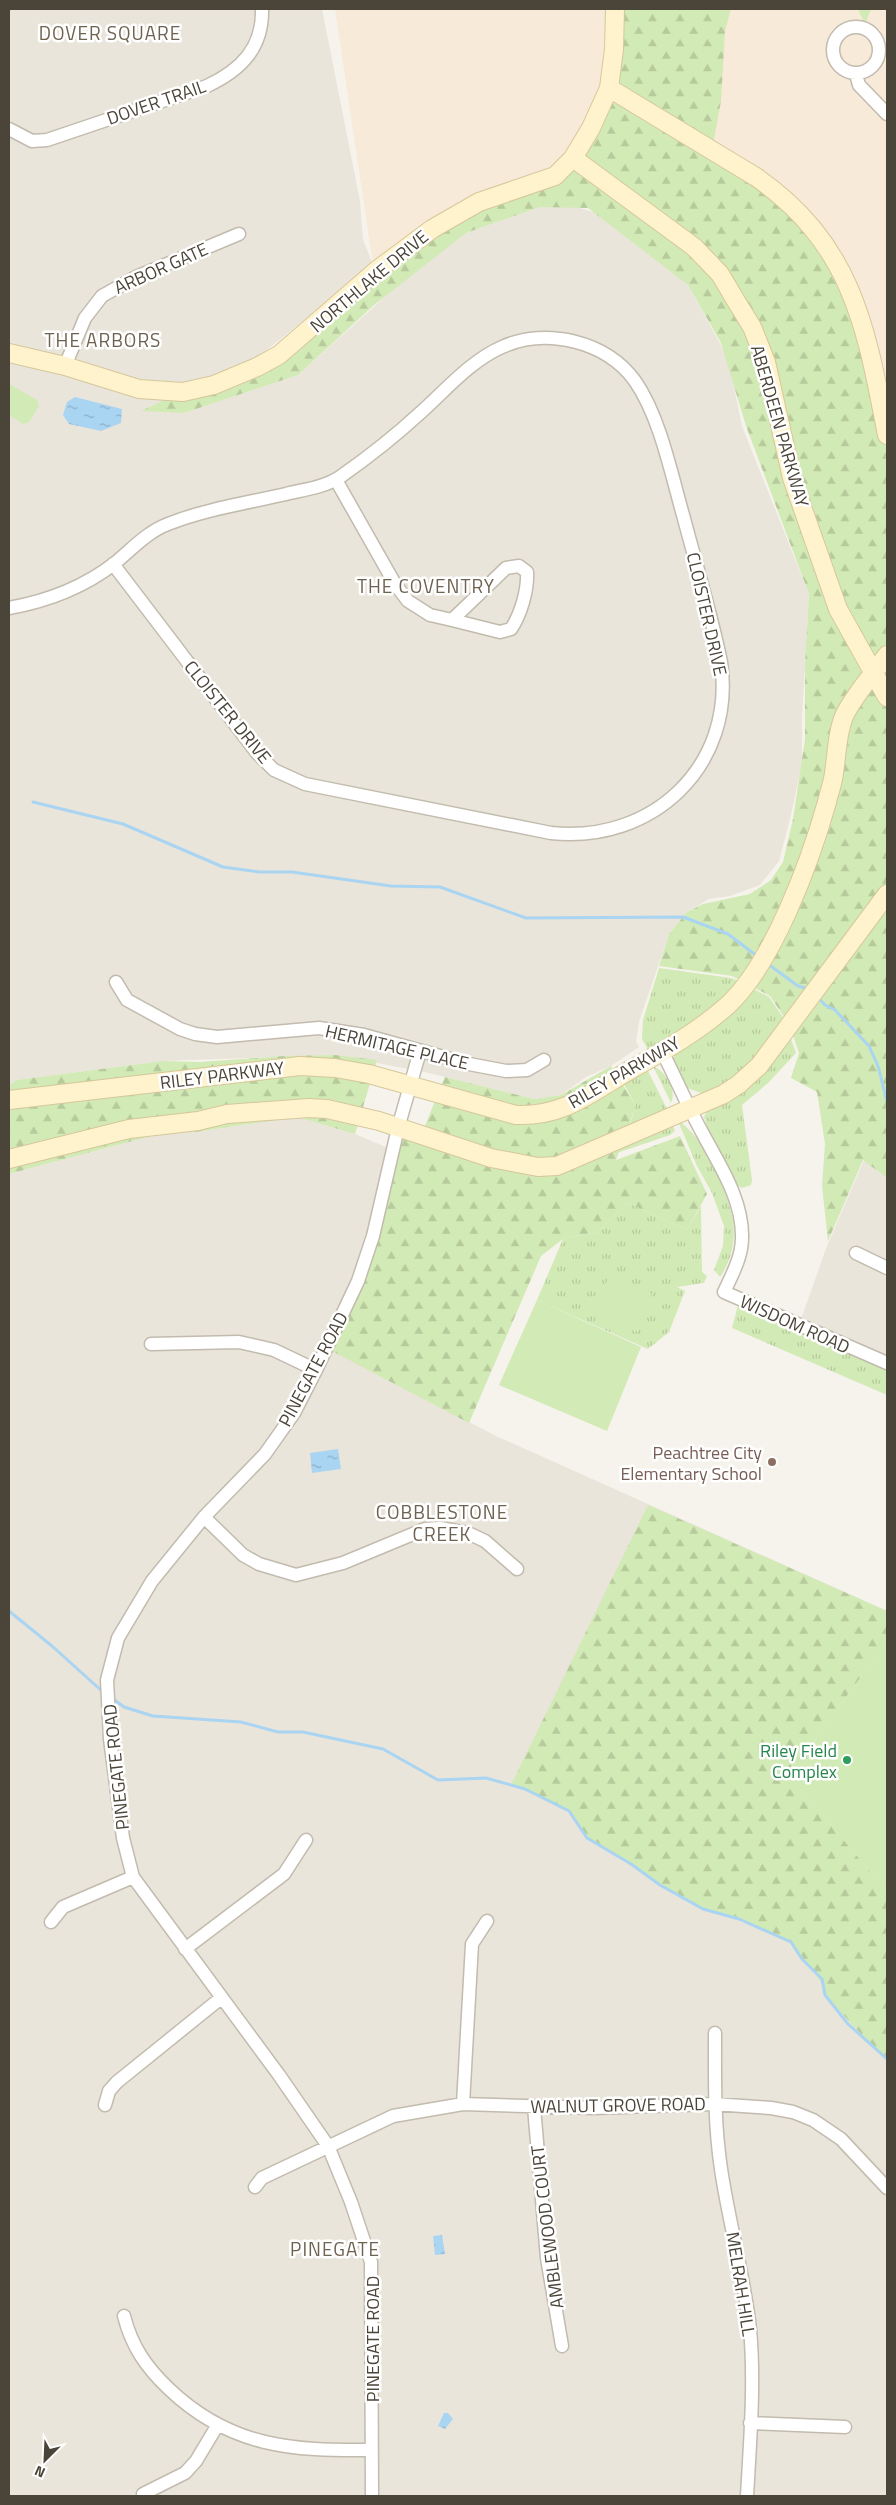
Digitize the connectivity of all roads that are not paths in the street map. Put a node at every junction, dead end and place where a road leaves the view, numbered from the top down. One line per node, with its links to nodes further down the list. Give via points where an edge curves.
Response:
1 (262, 9): 6 (street, DOVER TRAIL, via 262,24 250,55 226,77 47,140 32,141)
2 (615, 9): 4 (street, NORTHLAKE DRIVE)
3 (856, 74): 5 (street, via 859,85)
4 (609, 88): 7 (street, NORTHLAKE DRIVE); 11 (street, via 762,181 794,206 819,235 847,280 862,324)
5 (887, 114)
6 (9, 129)
7 (573, 158): 10 (street, NORTHLAKE DRIVE, via 555,176 479,202 432,229 378,270 294,344 257,367 214,385 183,392 139,389); 17 (street, ABERDEEN PARKWAY, via 694,247 720,274 752,327 766,362 792,478 838,609)
8 (238, 234): 10 (street, ARBOR GATE, via 136,277 102,296 85,318)
9 (9, 353): 10 (street, NORTHLAKE DRIVE)
10 (65, 366)
11 (887, 436)
12 (336, 480): 13 (street, CLOISTER DRIVE, via 222,507 166,525 148,535); 13 (street, CLOISTER DRIVE, via 410,422 481,359 519,340 555,338 591,347 623,367 635,381 652,415 670,469 723,671 722,702 715,735 706,757 679,792 653,812 624,827 588,835 567,835 325,789 290,779 274,770 244,738); 15 (street, via 408,602 422,611)
13 (113, 564): 14 (street, CLOISTER DRIVE, via 66,593)
14 (9, 608)
15 (452, 620): 15 (street, via 500,632 511,629 518,617 528,572 519,566 506,568)
16 (887, 655): 17 (street, RILEY PARKWAY)
17 (873, 674): 18 (street, ABERDEEN PARKWAY); 22 (street, RILEY PARKWAY, via 845,714 840,727 834,776 819,829 804,873 767,949 750,979 728,1004)
18 (887, 696)
19 (887, 894): 26 (street, via 759,1066 732,1089)
20 (116, 982): 21 (street, HERMITAGE PLACE, via 127,1000 195,1034 217,1037 319,1028 364,1035)
21 (420, 1051): 23 (street, HERMITAGE PLACE, via 506,1071 527,1070); 24 (street, PINEGATE ROAD)
22 (662, 1051): 24 (street, RILEY PARKWAY, via 587,1097 538,1116 516,1115); 26 (street, WISDOM ROAD)
23 (544, 1060)
24 (411, 1085): 25 (street, RILEY PARKWAY, via 350,1070 300,1066); 27 (street, PINEGATE ROAD)
25 (9, 1100)
26 (690, 1109): 27 (street, via 557,1166 491,1158); 32 (street, WISDOM ROAD, via 726,1175 740,1217 740,1255 724,1292)
27 (398, 1128): 28 (street, via 327,1109 285,1109 129,1129); 33 (street, PINEGATE ROAD, via 373,1236 358,1281)
28 (9, 1159)
29 (856, 1253): 30 (street)
30 (887, 1268)
31 (151, 1344): 33 (street, via 240,1342 274,1350)
32 (887, 1364)
33 (316, 1370): 34 (street, PINEGATE ROAD, via 294,1413 265,1454)
34 (204, 1517): 35 (street, via 243,1555 259,1564 296,1575 343,1563 425,1529 440,1528 468,1533 485,1541); 37 (street, PINEGATE ROAD, via 134,1608 118,1638 108,1688 118,1805)
35 (517, 1569)
36 (306, 1840): 40 (street, via 284,1874)
37 (133, 1877): 39 (street, via 63,1907); 40 (street, PINEGATE ROAD)
38 (487, 1921): 43 (street, via 472,1944)
39 (51, 1922)
40 (185, 1949): 41 (street, PINEGATE ROAD)
41 (221, 1998): 45 (street, via 117,2082 109,2091); 47 (street, PINEGATE ROAD)
42 (715, 2033): 44 (street, MELRAH HILL)
43 (463, 2104): 46 (street, WALNUT GROVE ROAD); 47 (street, WALNUT GROVE ROAD, via 393,2116)
44 (714, 2104): 46 (street, WALNUT GROVE ROAD); 49 (street, WALNUT GROVE ROAD, via 771,2108 813,2120 841,2140); 52 (street, MELRAH HILL, via 721,2171 746,2295 750,2332)
45 (104, 2105)
46 (534, 2107): 51 (street, AMBLEWOOD COURT, via 547,2258)
47 (328, 2146): 48 (street, WALNUT GROVE ROAD, via 262,2178); 55 (street, PINEGATE ROAD, via 371,2262)
48 (255, 2187)
49 (887, 2188)
50 (124, 2316): 53 (street, via 130,2339 144,2362 182,2402)
51 (562, 2346)
52 (750, 2424): 54 (street); 58 (street, MELRAH HILL)
53 (217, 2426): 55 (street, via 269,2444 317,2450); 56 (street, via 185,2473)
54 (845, 2427)
55 (371, 2450): 57 (street, PINEGATE ROAD)
56 (143, 2494)
57 (372, 2496)
58 (748, 2496)

